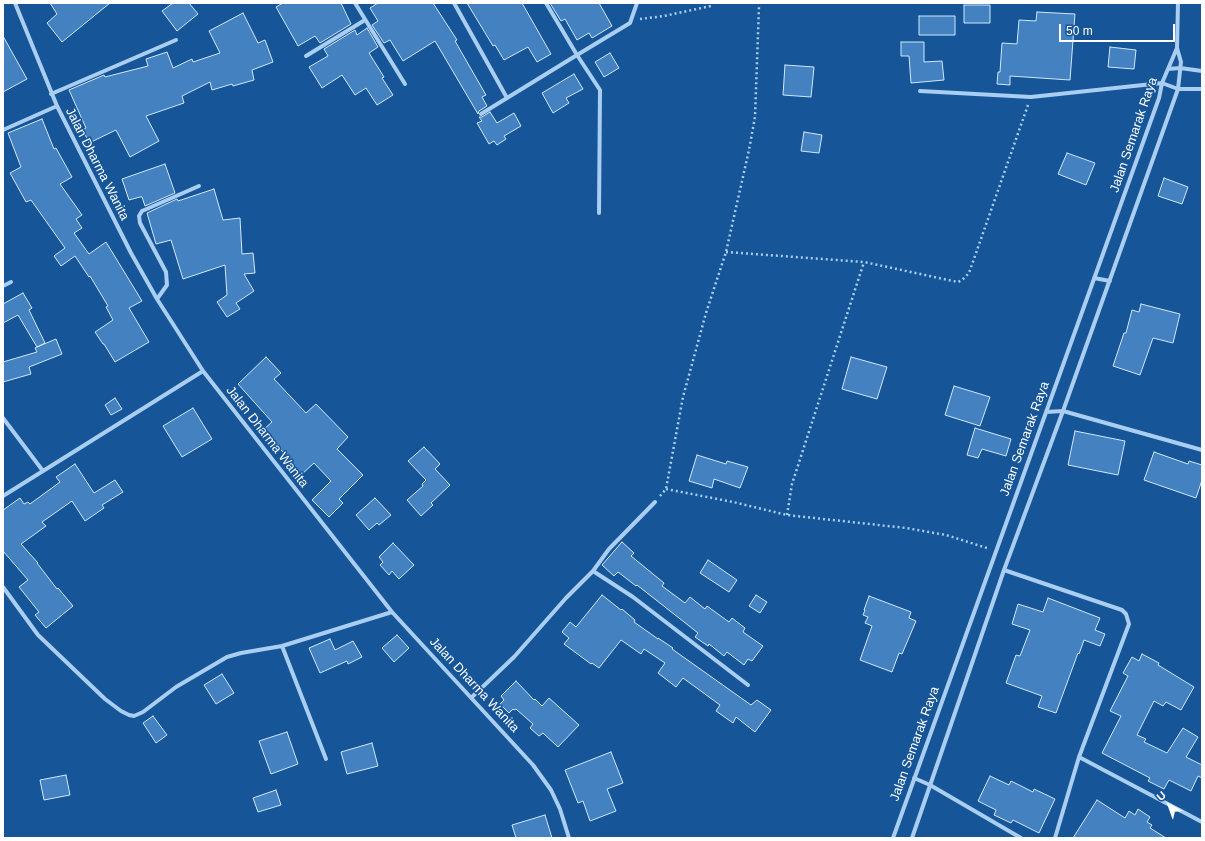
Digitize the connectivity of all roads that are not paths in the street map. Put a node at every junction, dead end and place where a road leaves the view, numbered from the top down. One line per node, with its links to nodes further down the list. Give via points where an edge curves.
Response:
1 (15, 3): 20 (street, Jalan Dharma Wanita)
2 (355, 3): 7 (street)
3 (454, 3): 21 (street)
4 (546, 3): 10 (street)
5 (637, 3): 10 (street, via 630,23)
6 (1178, 3): 9 (street, Jalan Semarak Raya)
7 (365, 20): 11 (street); 16 (street)
8 (176, 40): 20 (street)
9 (1177, 48): 12 (street, Jalan Semarak Raya); 13 (street, Jalan Semarak Raya)
10 (577, 55): 21 (street); 26 (street, via 600,90)
11 (306, 56)
12 (1180, 68): 13 (street); 14 (street); 17 (street, Jalan Semarak Raya)
13 (1168, 69): 15 (street, Jalan Semarak Raya)
14 (1202, 71)
15 (1162, 83): 17 (street); 19 (street, via 1031,97); 27 (street, Jalan Semarak Raya, via 1159,98)
16 (405, 84)
17 (1178, 89): 18 (street); 28 (street, Jalan Semarak Raya)
18 (1202, 89)
19 (920, 91)
20 (51, 94): 22 (street, Jalan Dharma Wanita)
21 (507, 98): 23 (street)
22 (57, 106): 24 (street); 31 (street, Jalan Dharma Wanita)
23 (480, 114)
24 (3, 130)
25 (199, 186): 31 (street, via 142,211 139,216 140,223 166,272 167,285)
26 (599, 213)
27 (1094, 278): 28 (street); 34 (street, Jalan Semarak Raya)
28 (1110, 281): 33 (street, Jalan Semarak Raya)
29 (11, 282): 30 (street)
30 (3, 286)
31 (157, 299): 32 (street, Jalan Dharma Wanita)
32 (203, 370): 37 (street); 43 (street, Jalan Dharma Wanita)
33 (1063, 411): 34 (street); 36 (street); 40 (street, Jalan Semarak Raya)
34 (1046, 412): 49 (street, Jalan Semarak Raya)
35 (3, 418): 37 (street)
36 (1202, 450)
37 (43, 470): 38 (street)
38 (3, 496)
39 (655, 502): 41 (street, via 609,549)
40 (1004, 570): 47 (street, via 1122,610 1126,614 1128,624); 50 (street, Jalan Semarak Raya)
41 (593, 571): 45 (street, via 633,597); 46 (street, via 514,657)
42 (3, 586): 44 (street, via 38,635 105,699 129,715 134,716 143,712 176,687 227,657)
43 (392, 612): 44 (street); 46 (street, Jalan Dharma Wanita)
44 (282, 646): 48 (street)
45 (748, 685)
46 (472, 697): 52 (street, Jalan Dharma Wanita, via 543,777 560,809)
47 (1079, 757): 51 (street); 56 (street)
48 (326, 759)
49 (914, 778): 50 (street); 53 (street, Jalan Semarak Raya)
50 (930, 785): 54 (street, Jalan Semarak Raya); 55 (street)
51 (1202, 822)
52 (569, 838)
53 (892, 838)
54 (912, 838)
55 (1021, 838)
56 (1055, 838)

